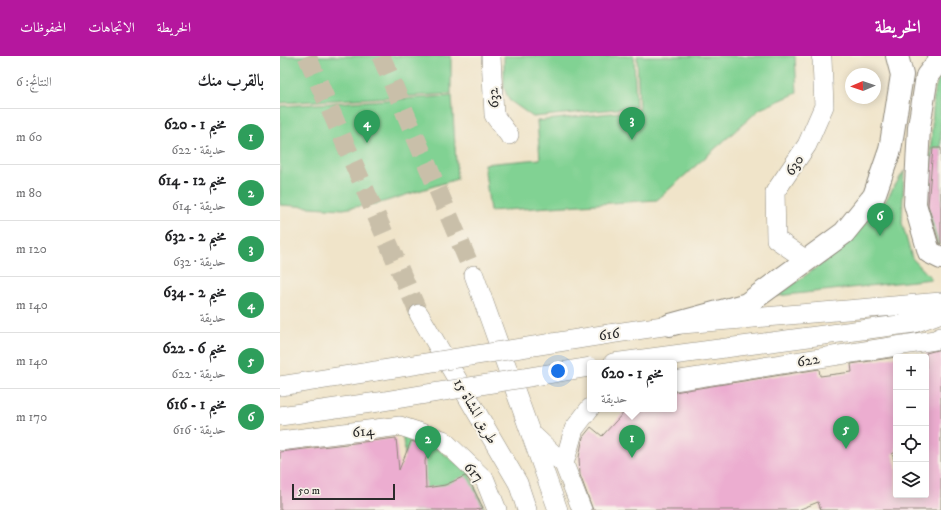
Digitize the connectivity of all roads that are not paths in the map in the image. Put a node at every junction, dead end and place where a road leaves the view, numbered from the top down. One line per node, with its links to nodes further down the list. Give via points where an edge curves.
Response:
1 (491, 56): 5 (street, 632, via 494,115)
2 (821, 56): 7 (street, 630, via 824,106 807,145 776,192 776,239)
3 (896, 56): 7 (main road, via 902,75 890,150 874,196 844,233)
4 (941, 58): 6 (main road, via 927,76 919,127 915,204 929,252)
5 (509, 135)
6 (941, 258)
7 (806, 260): 12 (main road, via 747,304)
8 (474, 275): 20 (street)
9 (941, 302): 12 (street, 616)
10 (941, 313): 14 (street, 616, via 914,324)
11 (419, 314): 25 (street, طريق المشاة 15, via 518,483)
12 (670, 325): 17 (street, 616, bridge)
13 (941, 337): 16 (street, 622)
14 (636, 360)
15 (587, 367): 19 (street, bridge)
16 (677, 381)
17 (280, 386)
18 (587, 412): 23 (street, via 574,429)
19 (280, 416)
20 (531, 433): 23 (street); 26 (street)
21 (443, 440): 22 (street, 614, via 400,426); 24 (street, 617, via 484,480)
22 (280, 441)
23 (564, 464): 27 (street)
24 (496, 510)
25 (527, 510)
26 (558, 510)
27 (582, 510)

